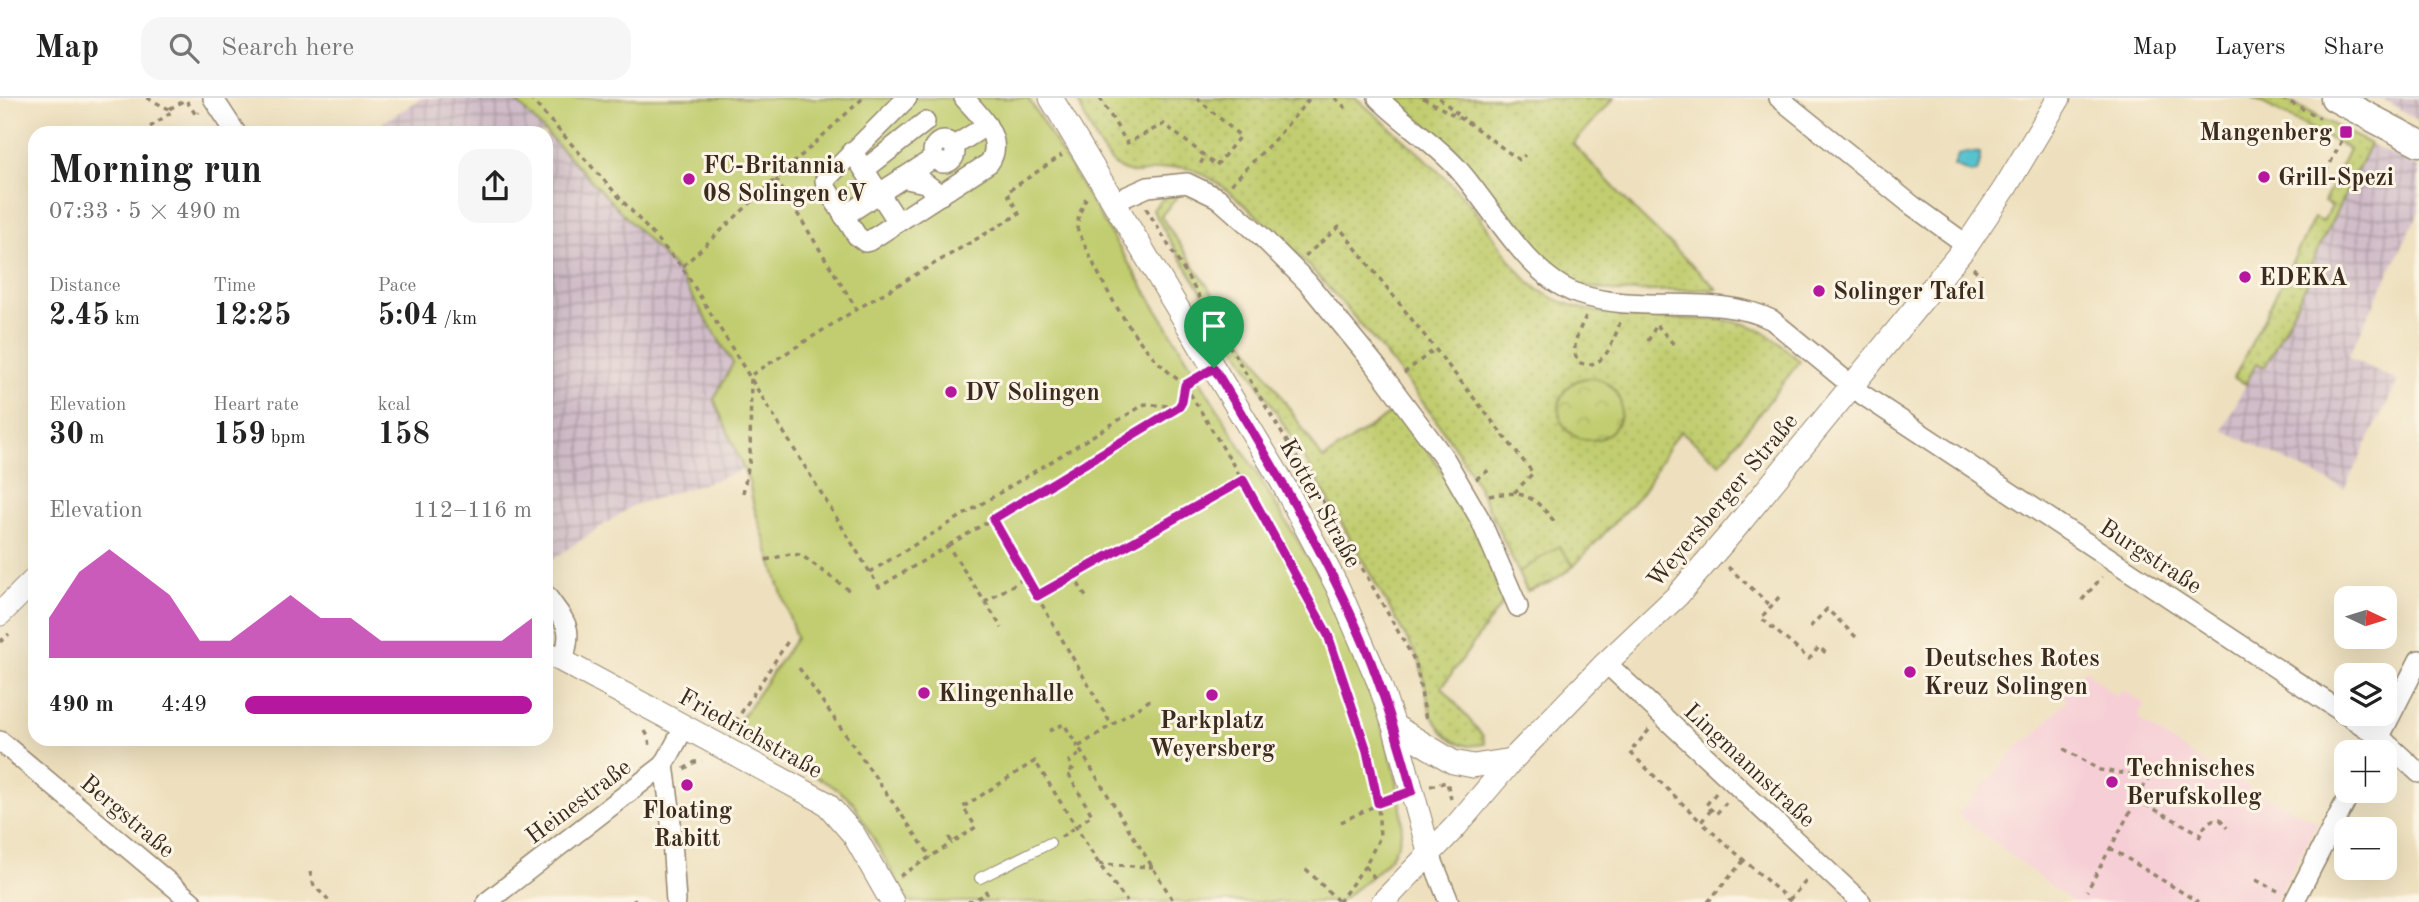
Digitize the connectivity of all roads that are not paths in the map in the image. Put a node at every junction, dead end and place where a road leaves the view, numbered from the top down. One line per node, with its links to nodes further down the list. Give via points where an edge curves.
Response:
1 (908, 98): 9 (street); 13 (street)
2 (964, 98): 10 (street)
3 (1051, 98): 20 (street, Kotter Straße)
4 (1378, 98): 24 (street, Burgstraße, via 1457,168 1545,276 1593,298 1756,312 1772,320)
5 (1779, 98): 23 (street)
6 (2059, 98): 23 (street, Weyersberger Straße)
7 (2334, 98): 12 (main road)
8 (214, 99): 11 (street)
9 (925, 122): 14 (street); 15 (street)
10 (987, 125): 15 (street); 17 (street, via 995,148 993,159)
11 (231, 126)
12 (2419, 143)
13 (852, 151): 16 (street); 21 (street, via 825,180)
14 (885, 153): 15 (street, via 895,165); 16 (street)
15 (933, 159): 17 (street); 18 (street); 19 (street, via 925,183)
16 (864, 170): 18 (street)
17 (961, 181): 19 (street)
18 (879, 193): 21 (street); 22 (street)
19 (941, 195): 22 (street)
20 (1114, 202): 27 (street, via 1148,187 1188,183 1218,198 1291,267 1433,441 1471,503); 33 (street, Kotter Straße, via 1281,480 1338,587)
21 (844, 216): 22 (street, via 865,242)
22 (898, 222)
23 (1967, 245): 24 (street, Weyersberger Straße)
24 (1851, 386): 31 (street, Weyersberger Straße, via 1677,596); 34 (street, Burgstraße)
25 (28, 586): 28 (street)
26 (553, 605): 29 (street, via 570,633)
27 (1518, 607)
28 (0, 614)
29 (554, 657): 32 (street, Friedrichstraße)
30 (2419, 660): 35 (street)
31 (1606, 663): 38 (street, Weyersberger Straße); 52 (street, Lingmannstraße)
32 (685, 726): 39 (street, Heinestraße); 49 (street, Friedrichstraße, via 715,753 826,803 854,835)
33 (1394, 726): 38 (street, via 1453,762 1473,766); 43 (street, Kotter Straße)
34 (2369, 740)
35 (2379, 740)
36 (0, 741): 46 (street, Bergstraße)
37 (2397, 759): 40 (street, Burgstraße)
38 (1512, 760): 43 (street, Weyersberger Straße)
39 (664, 765): 47 (street, Heinestraße); 48 (street)
40 (2419, 773)
41 (2345, 803): 45 (street)
42 (1050, 844): 44 (lane)
43 (1429, 852): 50 (street, Weyersberger Straße); 51 (street)
44 (980, 878)
45 (2295, 901)
46 (192, 902)
47 (487, 902)
48 (676, 902)
49 (892, 902)
50 (1383, 902)
51 (1449, 902)
52 (1861, 902)

